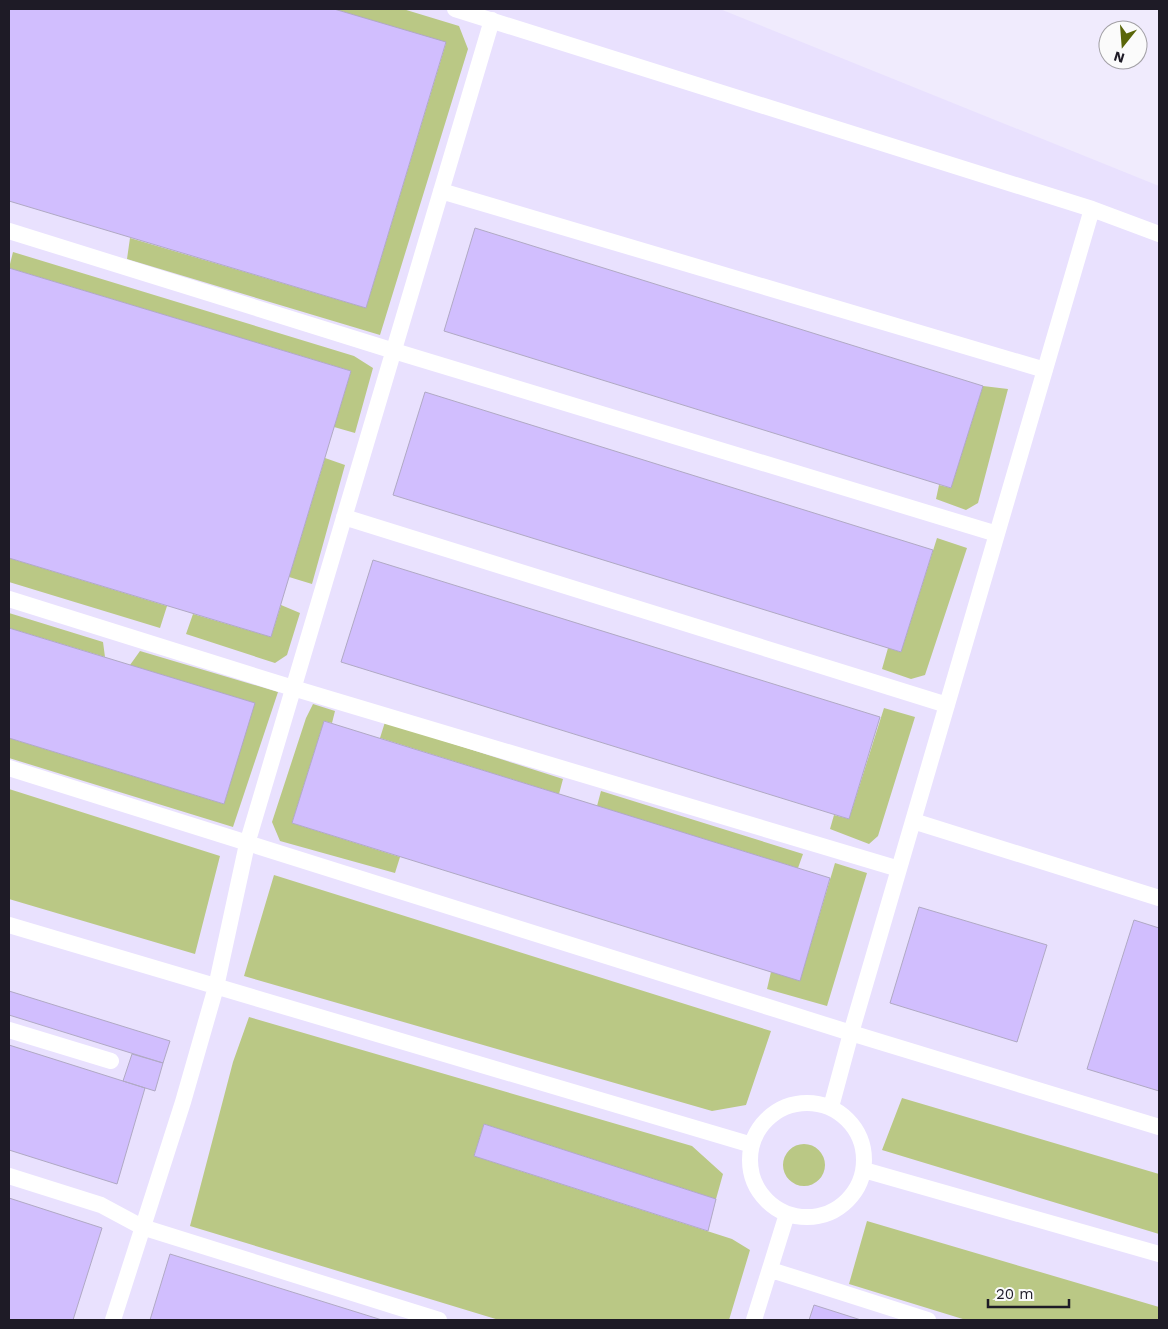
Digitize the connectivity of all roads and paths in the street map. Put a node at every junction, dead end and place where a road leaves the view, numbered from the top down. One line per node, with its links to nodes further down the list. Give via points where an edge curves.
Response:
1 (455, 9): 2 (lane)
2 (492, 20): 3 (lane); 4 (lane)
3 (441, 191): 7 (lane); 8 (lane)
4 (1092, 209): 6 (lane); 8 (lane)
5 (9, 231): 7 (lane)
6 (1159, 234)
7 (394, 351): 9 (lane); 10 (lane)
8 (1045, 370): 10 (lane)
9 (344, 517): 12 (lane); 13 (lane)
10 (997, 534): 13 (lane)
11 (9, 599): 12 (lane)
12 (294, 688): 16 (lane); 17 (lane)
13 (947, 705): 15 (lane)
14 (9, 768): 16 (lane)
15 (913, 821): 17 (lane); 18 (lane)
16 (247, 844): 20 (lane); 22 (lane)
17 (899, 868): 22 (lane)
18 (1159, 898)
19 (9, 925): 20 (lane)
20 (216, 987): 26 (lane); 30 (lane)
21 (9, 1030): 23 (lane)
22 (851, 1033): 24 (lane); 25 (lane)
23 (111, 1061)
24 (831, 1108): 26 (lane, via 813,1103 795,1104 778,1110 764,1121); 27 (lane, via 846,1117 857,1132 864,1150)
25 (1159, 1127)
26 (752, 1145): 29 (lane, via 751,1172 757,1189 770,1204)
27 (864, 1170): 29 (lane, via 857,1189 844,1204 827,1214 807,1217); 31 (lane)
28 (9, 1176): 30 (lane, via 101,1205)
29 (787, 1214): 32 (lane)
30 (142, 1227): 33 (lane); 34 (lane)
31 (1159, 1254)
32 (771, 1270): 35 (lane); 36 (lane)
33 (113, 1320)
34 (440, 1320)
35 (754, 1320)
36 (928, 1320)

